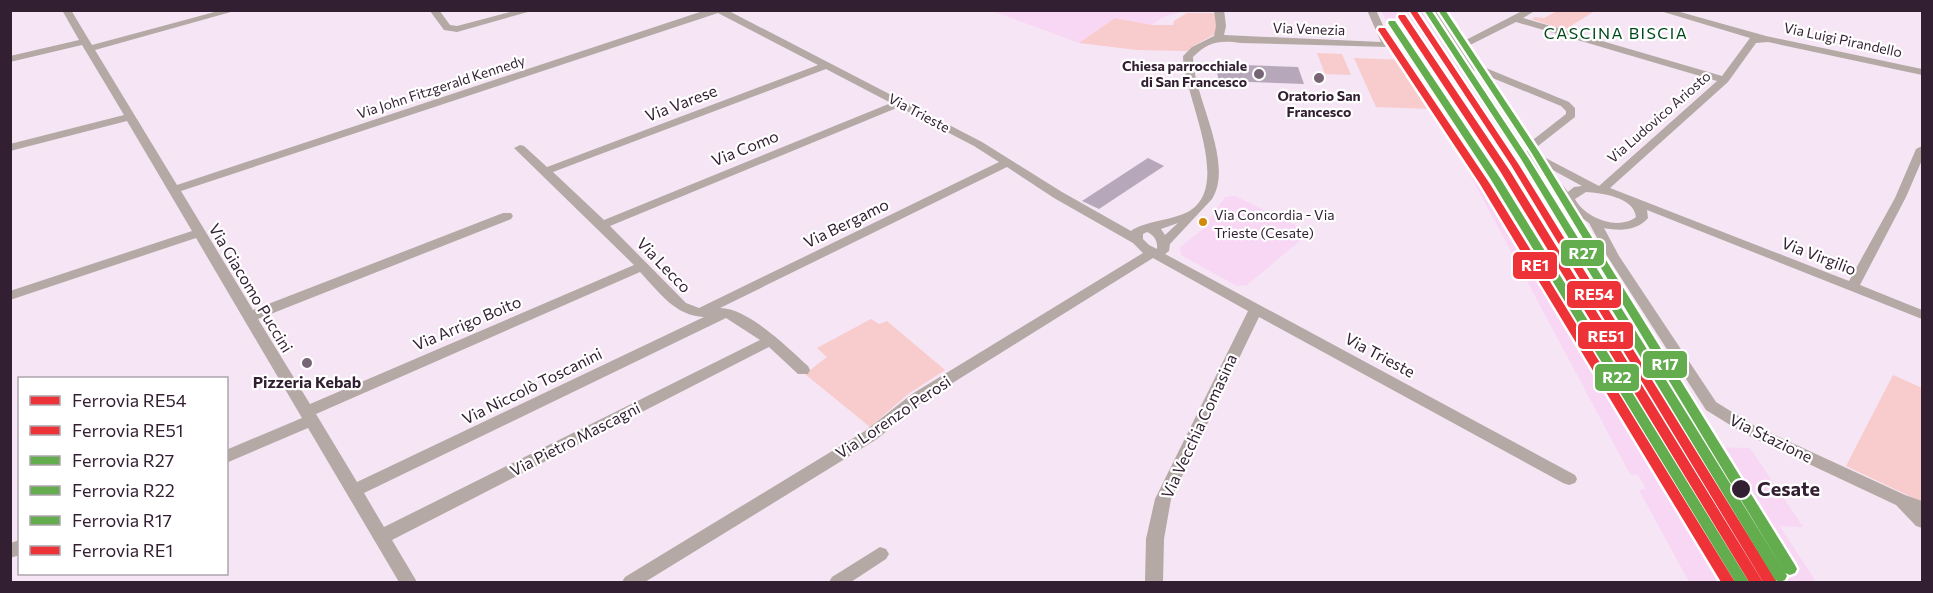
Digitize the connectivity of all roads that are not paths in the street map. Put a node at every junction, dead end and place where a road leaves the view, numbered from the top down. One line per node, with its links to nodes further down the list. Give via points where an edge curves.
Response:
1 (66, 10): 14 (street, Via Giacomo Puccini)
2 (234, 10): 14 (street)
3 (531, 10): 10 (street, via 457,29 447,28)
4 (718, 10): 17 (street, Via Trieste); 29 (street, Via John Fitzgerald Kennedy)
5 (1219, 10): 12 (street)
6 (1371, 10): 12 (street, Via Venezia, via 1387,45)
7 (1436, 10): 15 (street)
8 (1532, 10): 11 (street)
9 (1661, 10): 13 (street, Via Luigi Pirandello)
10 (435, 11)
11 (1516, 19): 15 (street); 19 (street)
12 (1219, 36): 32 (street, Via Lorenzo Perosi, via 1188,56 1213,175 1207,199)
13 (1760, 39): 18 (street, Via Luigi Pirandello); 19 (street, Via Ludovico Ariosto, via 1751,41)
14 (87, 45): 16 (street); 21 (street, Via Giacomo Puccini)
15 (1459, 45): 25 (street, via 1477,68 1565,104 1571,110 1566,120 1533,145)
16 (10, 59)
17 (828, 65): 20 (street, Via Trieste); 27 (street, Via Varese)
18 (1923, 72)
19 (1724, 80): 28 (street, Via Ludovico Ariosto)
20 (900, 103): 26 (street, Via Trieste); 36 (street, Via Como)
21 (129, 117): 22 (street); 29 (street, Via Giacomo Puccini)
22 (10, 148)
23 (520, 148): 27 (street, Via Lecco)
24 (1923, 149): 42 (street)
25 (1532, 154): 28 (street, Via Virgilio); 31 (street)
26 (1007, 163): 39 (street, Via Trieste, via 1112,226); 45 (street, Via Bergamo)
27 (546, 171): 36 (street, Via Lecco)
28 (1600, 189): 30 (street, Via Virgilio); 31 (street, via 1586,188 1572,194)
29 (173, 190): 38 (street, Via Giacomo Puccini)
30 (1629, 199): 34 (street, via 1637,205); 37 (street, Via Virgilio)
31 (1570, 204): 35 (street)
32 (1193, 213): 39 (street); 40 (street, Via Lorenzo Perosi)
33 (507, 216): 48 (street)
34 (1642, 218): 35 (street, Via Virgilio, via 1624,226); 37 (street, Via Virgilio)
35 (1594, 221): 55 (street, Via Stazione, via 1712,406 1748,429)
36 (602, 225): 41 (street, Via Lecco)
37 (1704, 230): 42 (street, Via Virgilio)
38 (199, 233): 43 (street); 48 (street, Via Giacomo Puccini)
39 (1143, 233): 40 (street, via 1144,248); 40 (street, via 1162,237)
40 (1160, 250): 44 (street, Via Trieste); 61 (street, Via Lorenzo Perosi, via 917,398 871,435)
41 (643, 266): 45 (street, Via Lecco, via 681,306); 51 (street, Via Arrigo Boito)
42 (1852, 287): 47 (street, Via Virgilio)
43 (10, 296)
44 (1256, 309): 53 (street, Via Trieste); 63 (street, Via Vecchia Comasina, via 1163,499 1155,539)
45 (699, 312): 46 (street, Via Lecco)
46 (726, 312): 49 (street); 54 (street, Via Niccolò Toscanini)
47 (1923, 315)
48 (249, 317): 51 (street, Via Giacomo Puccini)
49 (770, 340): 50 (street); 58 (street, Via Pietro Mascagni)
50 (803, 370)
51 (309, 416): 52 (street, Via Arrigo Boito); 54 (street, Via Giacomo Puccini)
52 (228, 456)
53 (1569, 479)
54 (353, 491): 58 (street, Via Giacomo Puccini)
55 (1900, 500): 56 (street, Via Stazione); 57 (street, Via Stazione)
56 (1923, 507)
57 (1923, 521)
58 (381, 537): 60 (street, Via Giacomo Puccini)
59 (880, 554): 62 (street)
60 (401, 580)
61 (631, 582)
62 (838, 582)
63 (1154, 582)

